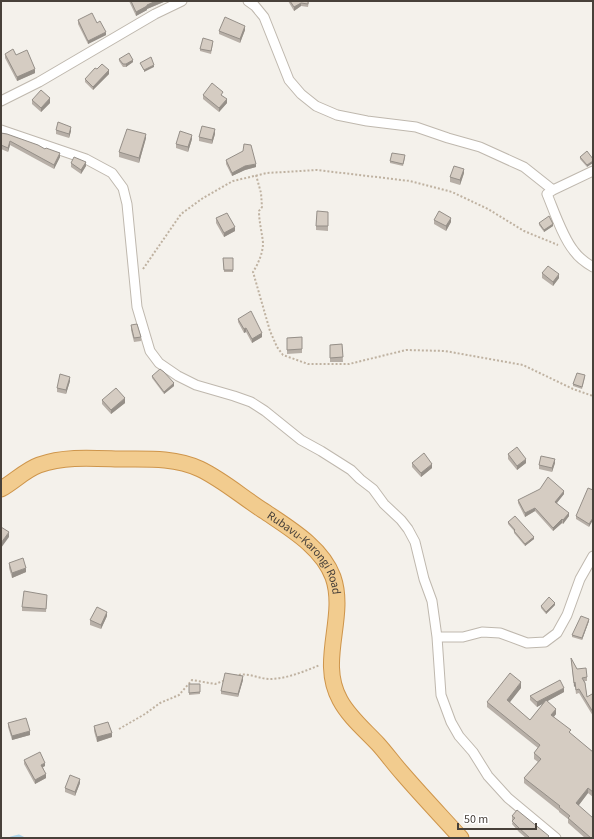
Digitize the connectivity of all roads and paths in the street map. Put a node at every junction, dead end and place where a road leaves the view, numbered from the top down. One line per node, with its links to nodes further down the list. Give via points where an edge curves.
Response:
1 (182, 1): 3 (street)
2 (248, 1): 7 (street, via 264,17 289,80 316,106 337,115 416,127 480,147 524,167)
3 (1, 102)
4 (1, 130): 10 (street, via 86,160 112,173 123,188 127,204)
5 (593, 171): 7 (street)
6 (256, 175): 8 (path, via 316,170 410,181 452,192 524,230); 10 (path, via 233,180 181,214); 11 (path, via 261,193 259,223 263,244 253,272 270,332 276,347 283,355 308,364 349,364 406,350 445,351 523,365)
7 (553, 190): 8 (street, via 547,194)
8 (574, 252): 9 (street)
9 (593, 267)
10 (134, 284): 14 (street, via 137,307 150,351 159,363 196,385 251,402 265,411 301,440 351,470 373,489 401,520 415,542 432,601)
11 (593, 396)
12 (1, 489): 15 (highway, Rubavu-Karongi Road, via 36,466 70,458 159,459 199,469 282,523 316,550 325,561 336,590 337,610)
13 (593, 556): 14 (street, via 580,578 564,621 557,633 545,642 526,643 500,633 482,632 463,637)
14 (437, 637): 20 (street, via 441,695 459,736 488,776 508,798)
15 (332, 659): 16 (path, via 300,673 271,679 241,674); 19 (highway, Rubavu-Karongi Road, via 333,681 339,699)
16 (234, 676)
17 (228, 679): 18 (path, via 214,684 192,680 179,696 160,703)
18 (119, 730)
19 (461, 838)
20 (556, 838)

